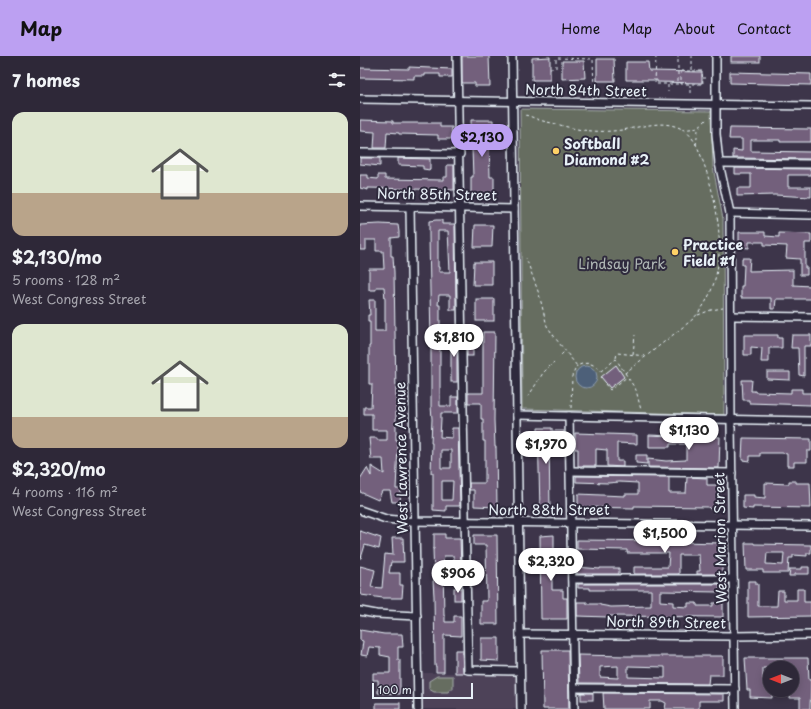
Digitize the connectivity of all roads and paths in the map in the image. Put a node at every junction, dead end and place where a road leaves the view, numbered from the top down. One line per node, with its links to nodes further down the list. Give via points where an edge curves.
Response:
1 (457, 56): 20 (street)
2 (512, 56): 21 (street)
3 (588, 56): 9 (path)
4 (656, 56): 14 (path, via 655,84)
5 (678, 56): 14 (path, via 678,84)
6 (692, 56): 11 (path)
7 (716, 56): 22 (street, West Marion Street)
8 (556, 57): 9 (path); 10 (path, via 556,68)
9 (588, 59): 16 (path, via 593,59)
10 (550, 68)
11 (692, 71): 12 (path, via 702,71); 15 (path, via 681,71 680,83)
12 (703, 78): 13 (path); 15 (path, via 702,84)
13 (708, 78)
14 (668, 84): 17 (path)
15 (690, 84): 18 (path)
16 (594, 91)
17 (668, 92)
18 (690, 93)
19 (360, 99): 20 (street, North 84th Street)
20 (458, 101): 21 (street, North 84th Street); 30 (street)
21 (513, 102): 22 (street, North 84th Street); 36 (street)
22 (716, 104): 23 (street, North 84th Street); 31 (street, West Marion Street)
23 (811, 106)
24 (525, 115): 27 (path, via 589,132 659,124)
25 (708, 118): 26 (path)
26 (702, 125): 27 (path); 28 (path, via 698,130)
27 (682, 129): 28 (path)
28 (696, 145): 41 (path, via 713,190 719,236 718,262 713,287)
29 (360, 152): 30 (street)
30 (460, 154): 35 (street)
31 (719, 163): 32 (street); 37 (street, West Marion Street)
32 (811, 164)
33 (360, 206): 34 (street, North 85th Street)
34 (410, 207): 35 (street, North 85th Street); 63 (street, West Lawrence Avenue)
35 (460, 208): 36 (street, North 85th Street); 64 (street)
36 (514, 209): 55 (street)
37 (730, 213): 38 (street); 42 (street, West Marion Street)
38 (811, 215)
39 (526, 258): 45 (path, via 547,326)
40 (724, 308): 41 (path)
41 (696, 316): 47 (path)
42 (731, 316): 43 (street); 58 (street, West Marion Street)
43 (811, 317)
44 (635, 335): 46 (path)
45 (565, 350): 49 (path); 53 (path, via 543,373)
46 (632, 355): 47 (path); 48 (path, via 617,353)
47 (647, 356): 50 (path)
48 (616, 359): 49 (path, via 601,372 590,363); 50 (path)
49 (577, 366): 54 (path, via 572,376)
50 (625, 373): 51 (path)
51 (627, 377): 52 (path, via 610,390); 57 (path, via 636,390)
52 (605, 384)
53 (528, 397)
54 (571, 408)
55 (517, 415): 56 (street); 65 (street)
56 (569, 416): 57 (street); 60 (street)
57 (641, 418): 58 (street)
58 (730, 419): 59 (street); 61 (street, West Marion Street)
59 (811, 420)
60 (570, 471): 61 (street); 66 (street)
61 (732, 473): 67 (street, West Marion Street)
62 (360, 510): 63 (street, North 88th Street, via 386,519)
63 (415, 521): 64 (street, North 88th Street); 72 (street, West Lawrence Avenue)
64 (464, 522): 65 (street, North 88th Street); 77 (street, via 468,670)
65 (518, 522): 66 (street, North 88th Street); 73 (street)
66 (571, 522): 67 (street, North 88th Street); 69 (street)
67 (732, 525): 68 (street, North 88th Street); 70 (street, West Marion Street)
68 (811, 526)
69 (572, 579): 70 (street); 74 (street)
70 (733, 580): 76 (street, West Marion Street)
71 (360, 611): 72 (street)
72 (417, 616): 80 (street, West Lawrence Avenue)
73 (520, 634): 74 (street, North 89th Street); 77 (street)
74 (572, 634): 76 (street, North 89th Street); 78 (street)
75 (811, 635): 76 (street, North 89th Street)
76 (734, 636): 79 (street, West Marion Street)
77 (520, 671): 81 (street)
78 (574, 688): 79 (street); 82 (street)
79 (735, 689): 83 (street, West Marion Street)
80 (418, 709)
81 (521, 709)
82 (574, 709)
83 (735, 709)

